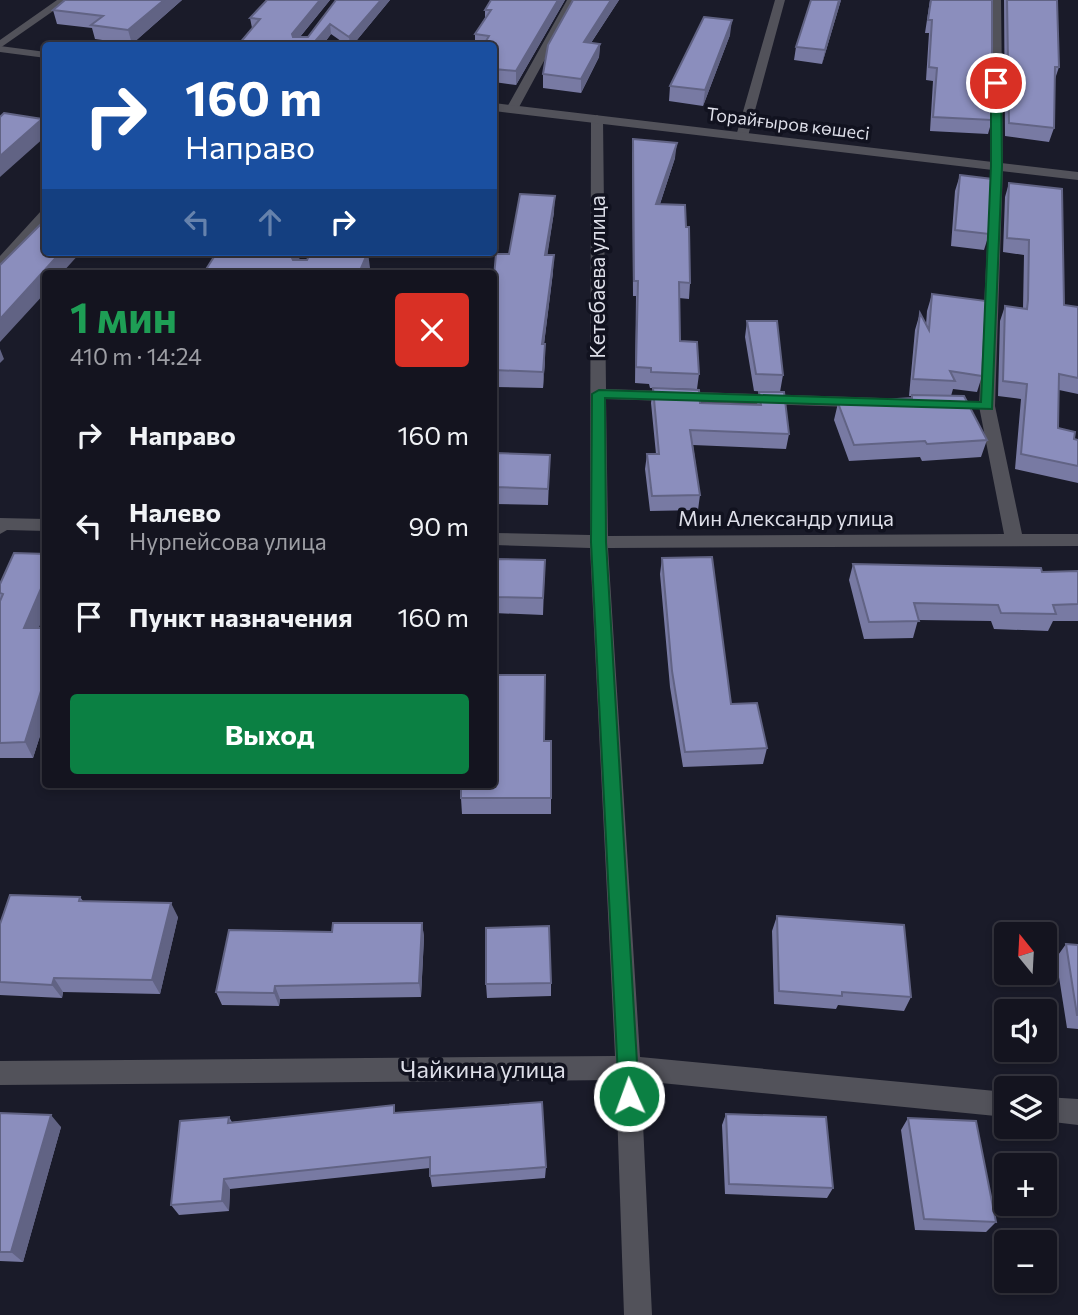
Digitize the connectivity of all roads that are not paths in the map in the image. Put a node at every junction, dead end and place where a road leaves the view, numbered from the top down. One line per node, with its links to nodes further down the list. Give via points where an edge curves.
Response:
1 (64, 0): 5 (street)
2 (572, 0): 8 (street)
3 (780, 0): 10 (street)
4 (996, 0): 11 (street)
5 (0, 47): 6 (street)
6 (42, 54)
7 (497, 107): 8 (street, Торайғыров көшесі)
8 (512, 109): 9 (street, Торайғыров көшесі)
9 (597, 119): 10 (street, Торайғыров көшесі); 15 (street, Кетебаева улица)
10 (742, 136): 11 (street, Торайғыров көшесі)
11 (996, 166): 12 (street, Торайғыров көшесі); 20 (street, via 980,406)
12 (1078, 176)
13 (42, 218): 14 (street)
14 (0, 264)
15 (599, 394): 16 (street); 22 (street, Кетебаева улица)
16 (904, 403)
17 (1, 526): 18 (street)
18 (42, 526)
19 (497, 539): 22 (street, Мин Александр улица)
20 (1014, 540): 21 (street, Мин Александр улица); 22 (street, Мин Александр улица)
21 (1078, 540)
22 (599, 542): 23 (street, Кетебаева улица)
23 (628, 1068): 24 (street, Чайкина улица); 25 (street, Чайкина улица); 28 (street, Кетебаева улица)
24 (0, 1073)
25 (994, 1104)
26 (1057, 1110): 27 (street)
27 (1078, 1112)
28 (638, 1315)

